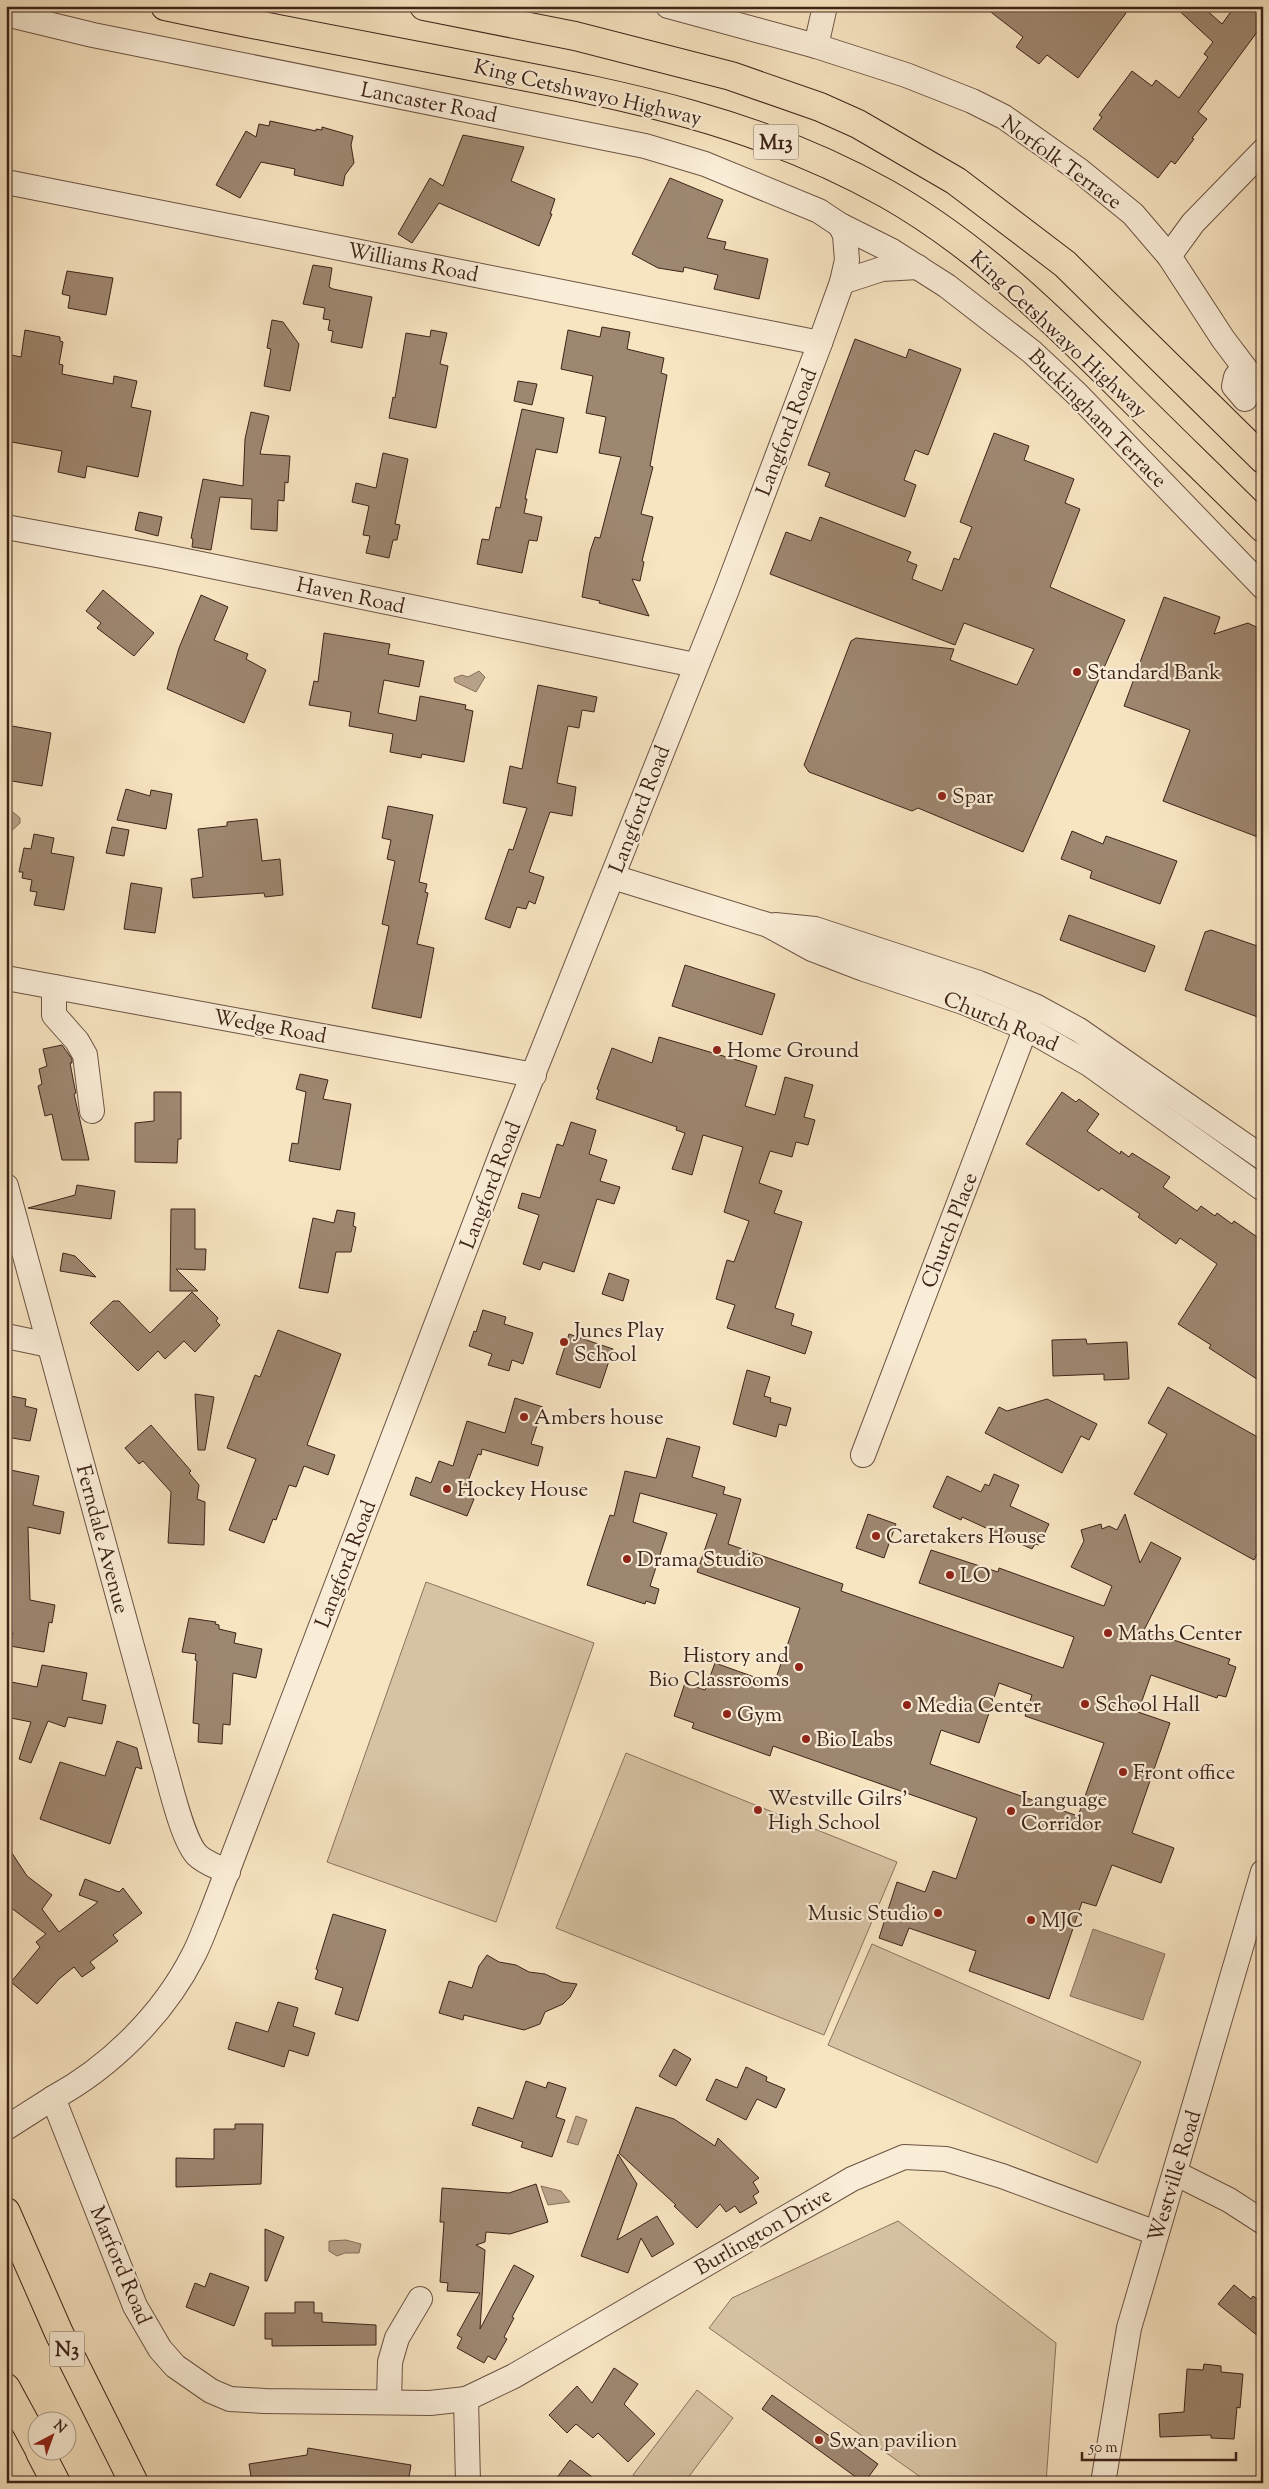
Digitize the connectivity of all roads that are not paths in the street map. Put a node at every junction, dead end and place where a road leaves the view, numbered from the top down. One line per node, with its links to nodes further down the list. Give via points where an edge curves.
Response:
1 (165, 6): 18 (highway, King Cetshwayo Highway / M13, via 614,94 740,128 804,154 887,195 946,232 1002,275 1081,348)
2 (424, 6): 15 (highway, M13, via 575,36 732,76 858,124 956,181 1065,264)
3 (668, 6): 6 (street, Norfolk Terrace)
4 (825, 6): 6 (street)
5 (6, 14): 9 (street, Lancaster Road, via 102,37 645,146 705,164 819,211)
6 (816, 46): 10 (street, Norfolk Terrace, via 936,86 1004,117 1079,170 1133,214)
7 (1263, 151): 10 (street, via 1193,223)
8 (6, 182): 13 (street, Williams Road)
9 (840, 225): 11 (street, Buckingham Terrace); 12 (street, Langford Road, via 848,250)
10 (1169, 256): 14 (street, Norfolk Terrace, via 1243,368)
11 (918, 267): 12 (street, via 882,269); 18 (street, Buckingham Terrace, via 1032,352)
12 (842, 282): 13 (street, Langford Road)
13 (820, 343): 22 (street, Langford Road)
14 (1254, 395)
15 (1241, 437): 16 (highway); 17 (highway, M13)
16 (1263, 454)
17 (1263, 459)
18 (1218, 512): 20 (highway, King Cetshwayo Highway / M13); 21 (street, Buckingham Terrace)
19 (6, 527): 22 (street, Haven Road)
20 (1263, 530)
21 (1263, 587)
22 (695, 665): 23 (street, Langford Road)
23 (613, 877): 24 (street, Church Road); 29 (street, Langford Road)
24 (768, 925): 27 (street, Church Road, via 815,929 979,983); 28 (street, Church Road, via 812,949 963,1002)
25 (6, 978): 26 (street, Wedge Road)
26 (54, 987): 29 (street, Wedge Road); 30 (street, via 54,1015 77,1041 84,1055)
27 (1035, 1006): 28 (street, Church Place); 31 (street, Church Road, via 1079,1030)
28 (1026, 1028): 33 (street, Church Road, via 1089,1064); 36 (street, Church Place)
29 (534, 1075): 37 (street, Langford Road)
30 (92, 1111)
31 (1263, 1158)
32 (6, 1186): 35 (street, Ferndale Avenue)
33 (1263, 1189)
34 (6, 1336): 35 (street)
35 (49, 1345): 37 (street, Ferndale Avenue, via 160,1752 186,1834 196,1854)
36 (863, 1455)
37 (228, 1872): 40 (street, Langford Road, via 193,1957 165,2001 118,2051 70,2089)
38 (1263, 1872): 39 (street, Westville Road)
39 (1255, 1934): 42 (street, Westville Road)
40 (53, 2098): 41 (street); 49 (street, Marford Road, via 135,2306 160,2349 175,2366 211,2391 230,2399)
41 (6, 2128)
42 (1175, 2173): 44 (street, via 1229,2200); 45 (street, Westville Road)
43 (6, 2212): 53 (highway, N3, via 59,2333)
44 (1263, 2222)
45 (1156, 2233): 48 (street, Burlington Drive, via 1002,2176 946,2159 904,2157 852,2178 514,2376); 55 (street, Westville Road, via 1129,2328)
46 (420, 2299): 49 (street, via 397,2338 390,2362)
47 (6, 2388): 50 (highway)
48 (466, 2399): 49 (street, Marford Road, via 430,2403); 54 (street)
49 (389, 2402)
50 (28, 2429)
51 (45, 2462): 52 (highway)
52 (56, 2483)
53 (134, 2483)
54 (468, 2483)
55 (1103, 2483)

